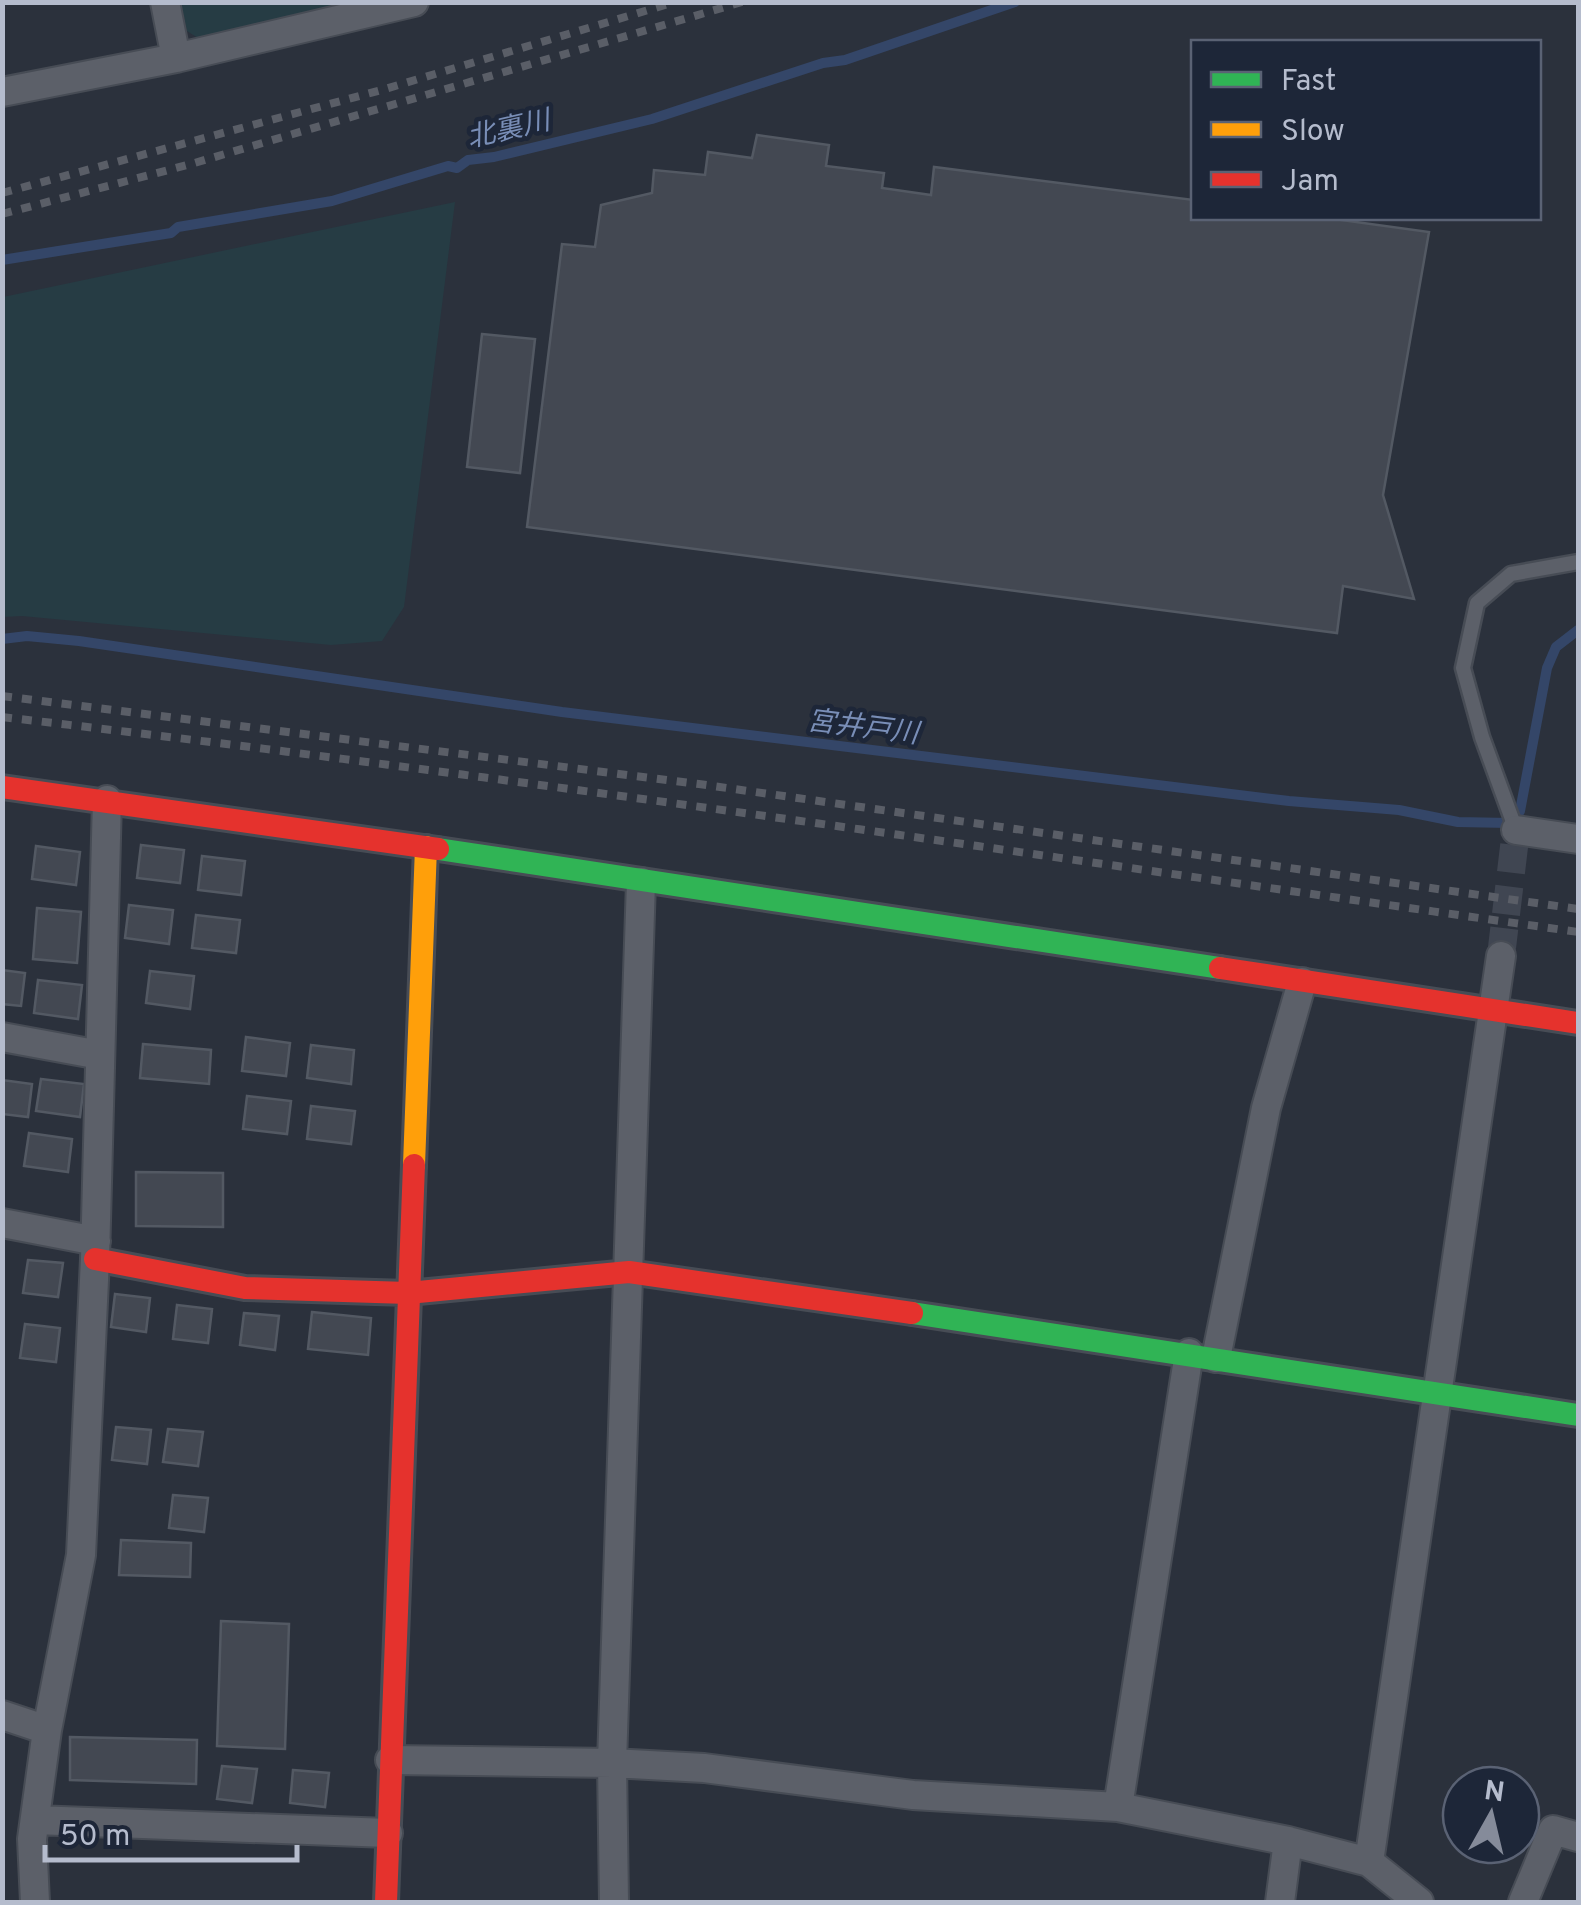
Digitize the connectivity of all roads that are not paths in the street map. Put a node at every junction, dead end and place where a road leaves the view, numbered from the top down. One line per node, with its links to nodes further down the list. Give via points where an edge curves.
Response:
1 (166, 2): 3 (street)
2 (414, 2): 3 (street)
3 (176, 58): 4 (street)
4 (2, 92)
5 (1578, 562): 8 (lane, via 1511,574 1477,603 1463,668)
6 (2, 786): 7 (street)
7 (107, 800): 10 (street); 17 (street)
8 (1516, 830): 9 (street)
9 (1578, 839)
10 (426, 847): 11 (street); 21 (street)
11 (641, 882): 13 (street); 20 (street)
12 (1501, 956): 14 (street)
13 (1302, 982): 14 (street); 22 (street)
14 (1492, 1010): 15 (street); 23 (street)
15 (1578, 1023)
16 (2, 1036): 17 (street)
17 (100, 1055): 19 (street)
18 (2, 1222): 19 (street)
19 (95, 1250): 21 (street, via 245,1288); 26 (street, via 80,1555)
20 (629, 1272): 21 (street); 22 (street); 28 (street)
21 (408, 1293): 27 (street)
22 (1202, 1355): 23 (street); 29 (street)
23 (1438, 1394): 24 (street); 34 (street)
24 (1578, 1415)
25 (2, 1715): 26 (street)
26 (47, 1730): 30 (street)
27 (390, 1760): 28 (street); 31 (street)
28 (612, 1764): 29 (street, via 704,1768 912,1795); 37 (street)
29 (1118, 1807): 33 (street)
30 (35, 1820): 31 (street); 35 (street)
31 (388, 1833): 36 (street)
32 (1578, 1836): 40 (street, via 1552,1830)
33 (1288, 1841): 34 (street); 38 (street)
34 (1368, 1862): 39 (street)
35 (34, 1902)
36 (386, 1902)
37 (614, 1902)
38 (1280, 1902)
39 (1419, 1902)
40 (1523, 1902)

